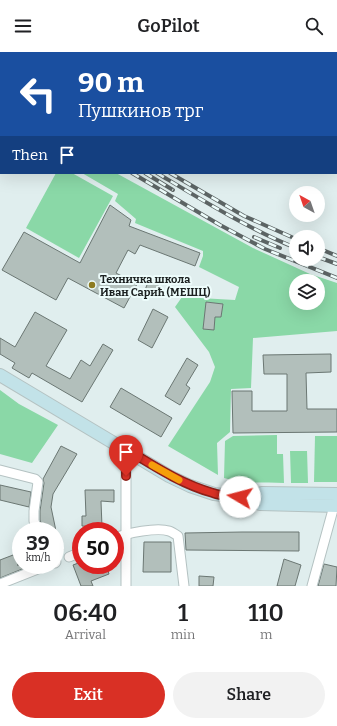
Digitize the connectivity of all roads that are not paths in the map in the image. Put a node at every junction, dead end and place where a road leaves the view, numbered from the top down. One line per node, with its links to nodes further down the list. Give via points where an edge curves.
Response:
1 (0, 375): 2 (main road)
2 (126, 449): 5 (main road, via 190,486 214,494); 8 (street)
3 (0, 470): 7 (street, via 35,479 38,485)
4 (337, 494): 5 (main road, via 263,493)
5 (240, 497): 6 (main road, via 260,504)
6 (335, 506): 15 (street)
7 (34, 522)
8 (126, 533): 13 (street); 14 (street, via 161,530 170,531 178,536)
9 (72, 556): 10 (street)
10 (69, 557)
11 (25, 574): 12 (street)
12 (0, 584)
13 (126, 586)
14 (184, 586)
15 (312, 586)

